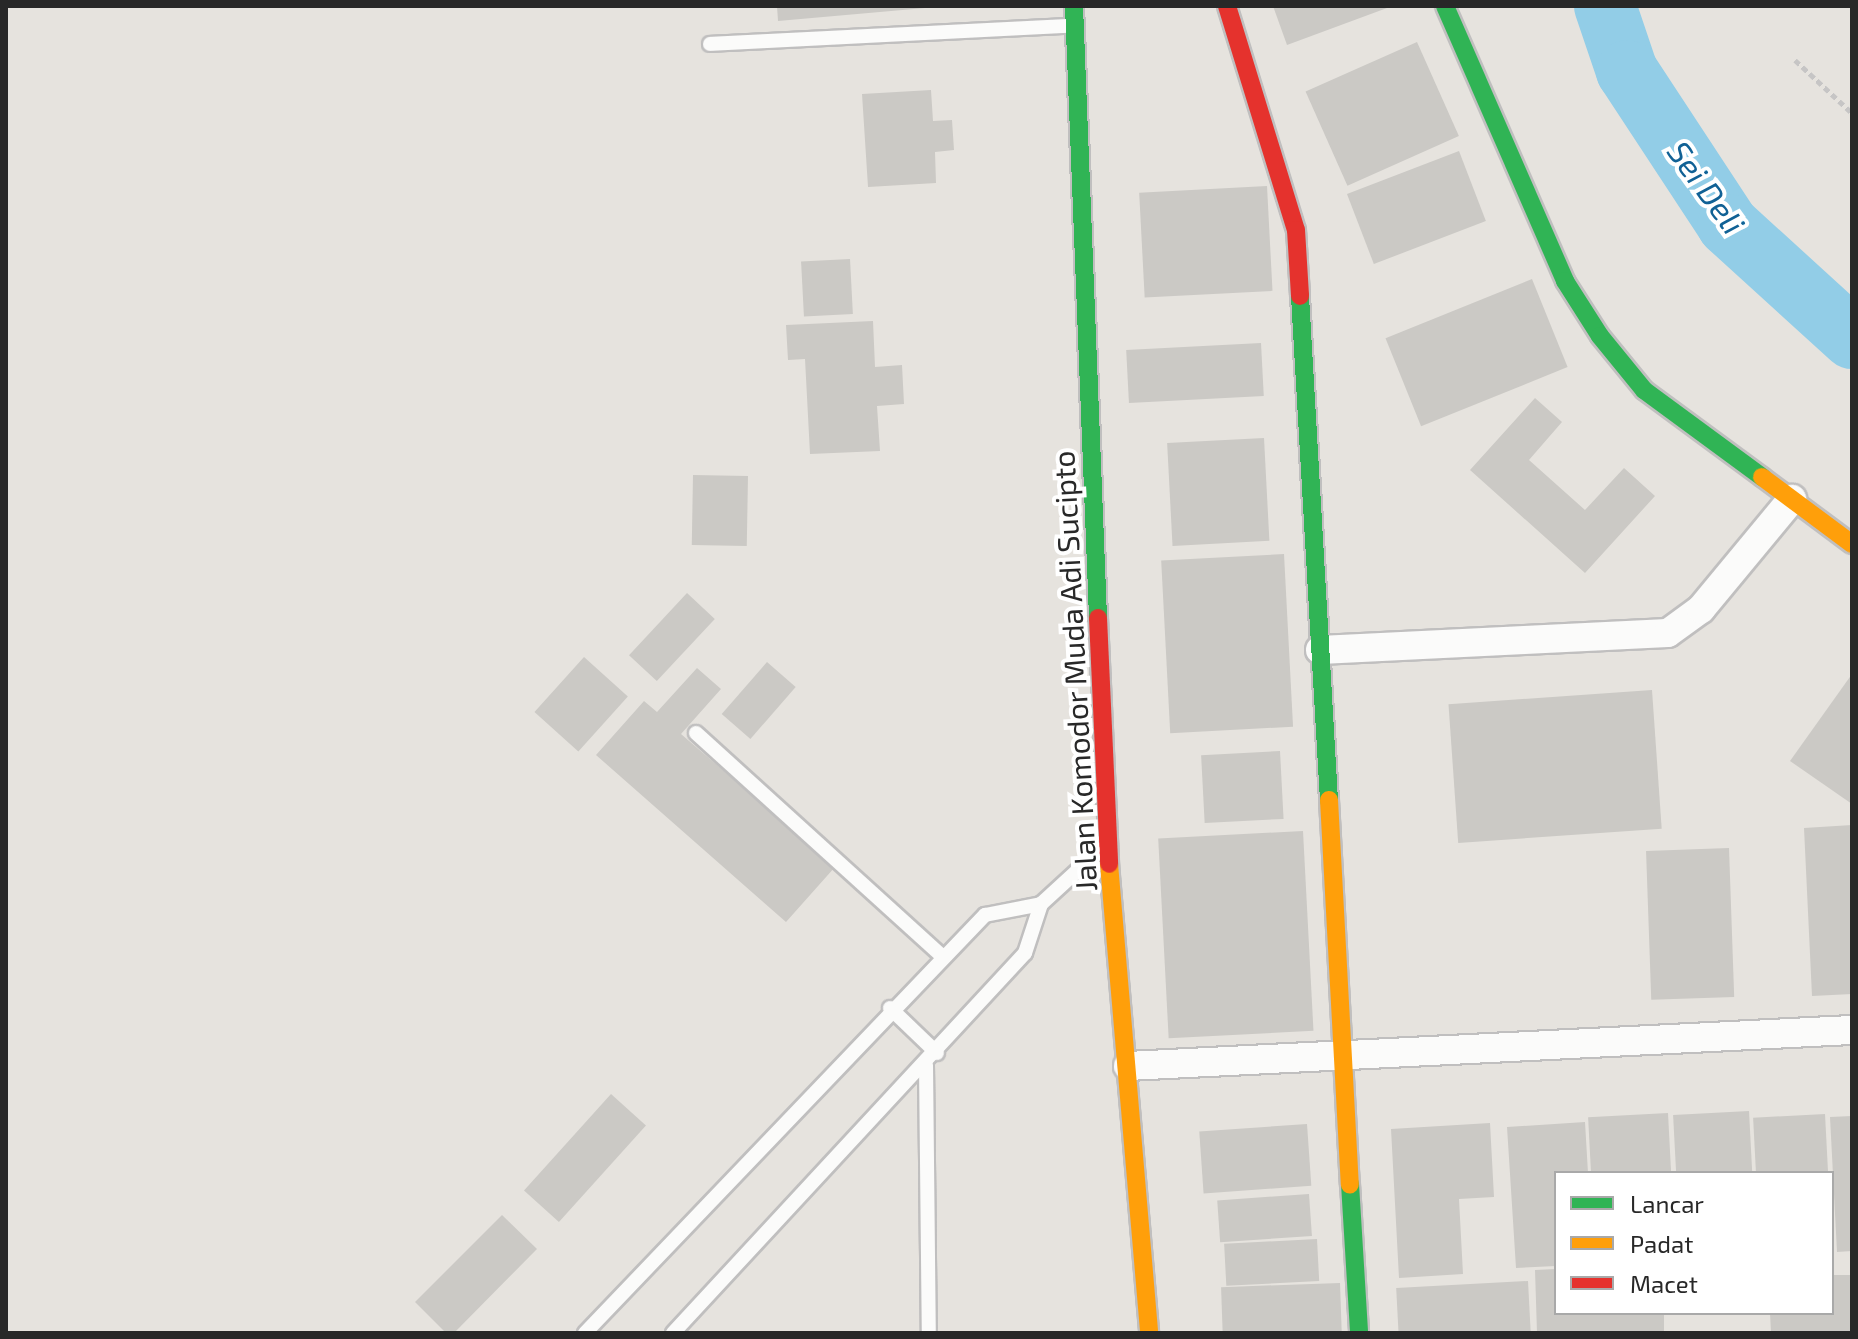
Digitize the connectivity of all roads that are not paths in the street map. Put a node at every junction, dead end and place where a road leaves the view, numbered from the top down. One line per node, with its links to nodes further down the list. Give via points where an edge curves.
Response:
1 (1074, 6): 4 (street, Jalan Komodor Muda Adi Sucipto)
2 (1227, 6): 8 (street, via 1296,230)
3 (1445, 6): 6 (street, via 1565,281 1600,336 1644,390)
4 (1075, 26): 5 (lane); 10 (street, Jalan Komodor Muda Adi Sucipto)
5 (710, 44)
6 (1792, 499): 7 (street); 8 (street, via 1701,609 1668,633)
7 (1852, 544)
8 (1320, 650): 16 (street)
9 (696, 733): 12 (lane)
10 (1107, 843): 11 (lane); 18 (street, Jalan Komodor Muda Adi Sucipto)
11 (1041, 904): 12 (lane, via 985,915); 15 (lane, via 1025,953)
12 (943, 957): 13 (lane)
13 (890, 1008): 15 (lane); 19 (lane)
14 (1852, 1030): 16 (street)
15 (937, 1053): 17 (lane)
16 (1345, 1053): 18 (street); 23 (street)
17 (926, 1065): 20 (lane); 21 (lane)
18 (1128, 1066): 22 (street, Jalan Komodor Muda Adi Sucipto)
19 (585, 1333)
20 (673, 1333)
21 (929, 1333)
22 (1149, 1333)
23 (1359, 1333)

